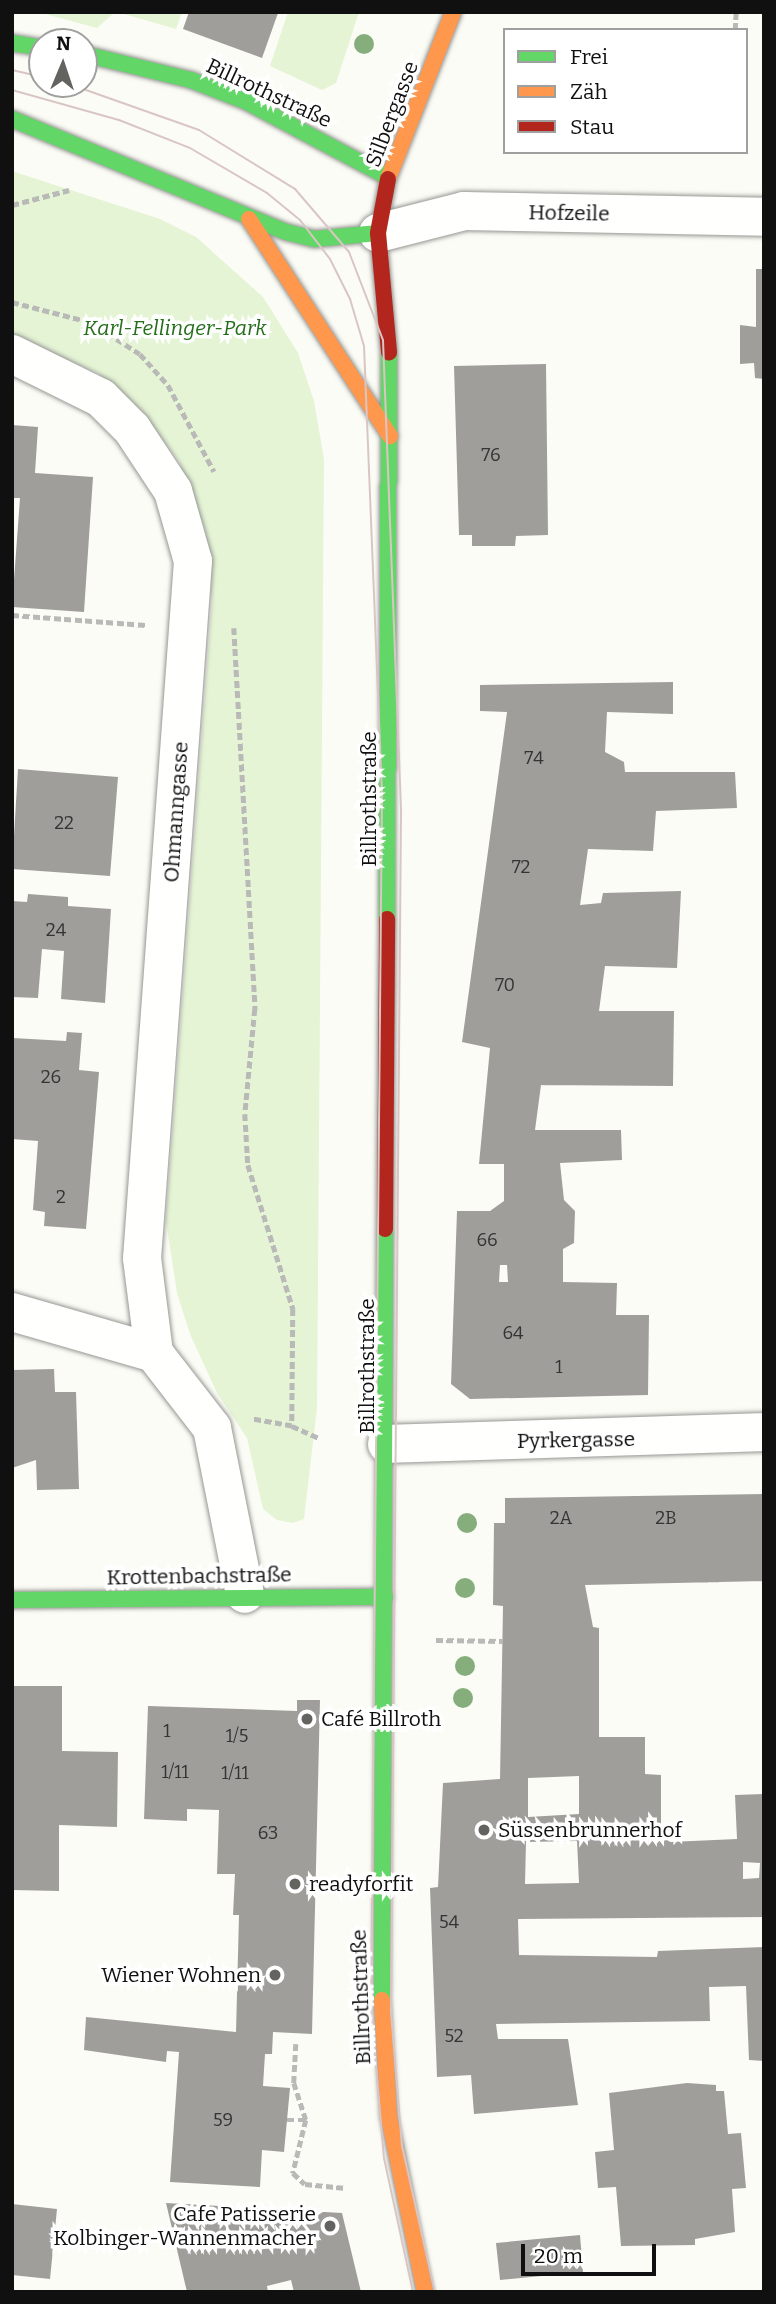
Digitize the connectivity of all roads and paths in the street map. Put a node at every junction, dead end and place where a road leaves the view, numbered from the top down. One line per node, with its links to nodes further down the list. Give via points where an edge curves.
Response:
1 (453, 12): 4 (main road, Silbergasse)
2 (98, 57): 4 (main road, Billrothstraße, via 191,80 236,97)
3 (12, 119): 8 (main road)
4 (388, 177): 9 (main road, Silbergasse)
5 (72, 189): 6 (path)
6 (12, 205)
7 (764, 217): 9 (street, Hofzeile, via 464,211)
8 (249, 219): 9 (main road, via 315,239); 12 (main road)
9 (377, 233): 12 (main road, Billrothstraße, via 380,300 391,376)
10 (12, 302): 13 (path, via 90,322 140,354 173,393)
11 (12, 354): 18 (street, Ohmanngasse, via 101,398 132,429 173,491 193,561 142,1258)
12 (390, 436): 23 (main road, Billrothstraße)
13 (217, 481)
14 (12, 615): 16 (path)
15 (234, 625): 20 (path, via 255,1009 245,1114 248,1165 293,1309)
16 (158, 626)
17 (12, 1312): 18 (street)
18 (154, 1353): 24 (street, via 212,1428)
19 (246, 1418): 20 (path)
20 (292, 1426): 22 (path)
21 (764, 1432): 23 (street, Pyrkergasse)
22 (319, 1438)
23 (387, 1444): 25 (main road, Billrothstraße)
24 (245, 1594): 25 (main road, Krottenbachstraße); 26 (main road, Krottenbachstraße)
25 (386, 1597): 33 (main road, Billrothstraße, via 378,1850 382,2038 394,2143)
26 (12, 1600)
27 (436, 1640): 28 (path)
28 (503, 1641)
29 (296, 2045): 31 (path, via 294,2083)
30 (287, 2120): 31 (path)
31 (306, 2120): 32 (path, via 293,2173 305,2184)
32 (346, 2188)
33 (425, 2292)

